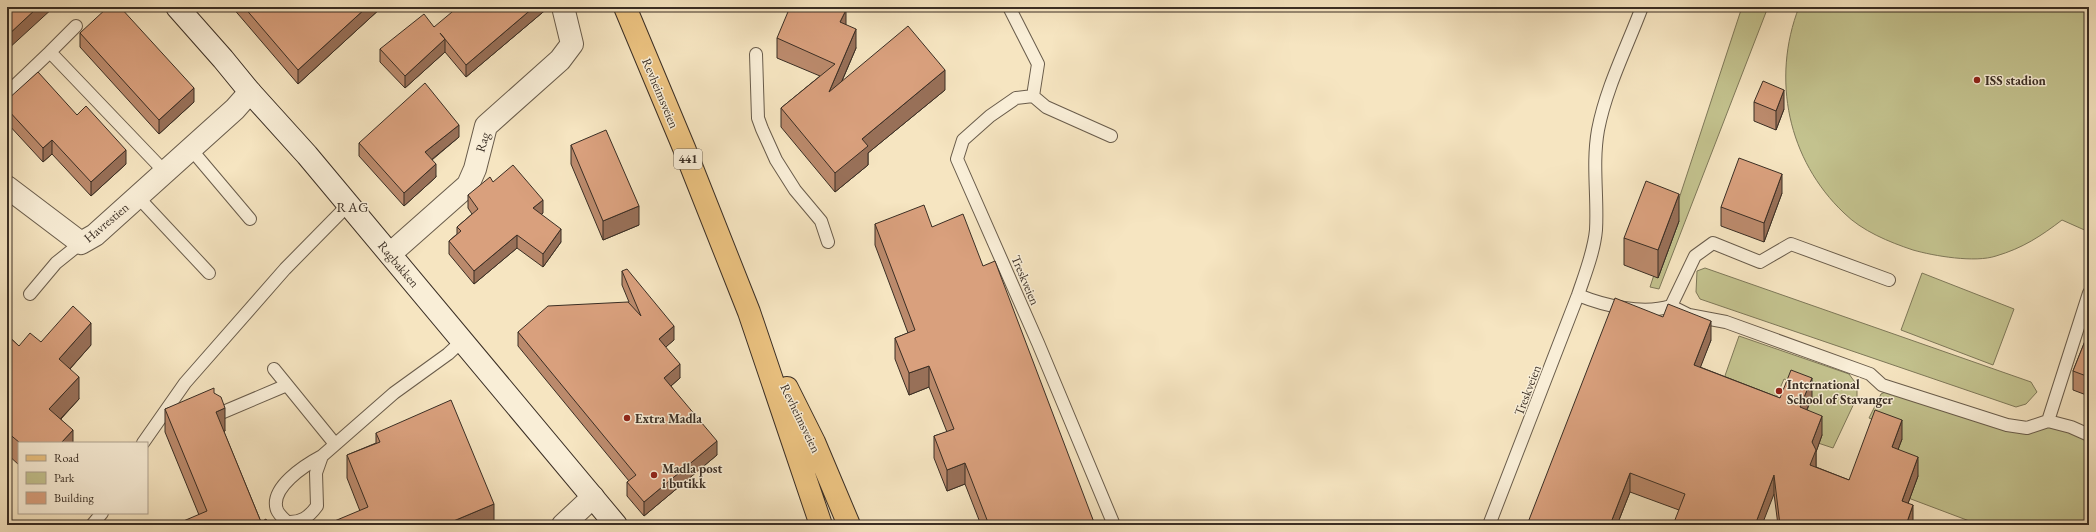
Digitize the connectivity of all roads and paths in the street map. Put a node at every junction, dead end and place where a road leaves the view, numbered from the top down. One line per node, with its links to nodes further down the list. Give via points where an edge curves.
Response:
1 (177, 7): 9 (street, Ragbakken)
2 (563, 7): 21 (street, Rag, via 572,44 560,60 486,126 475,169 468,185)
3 (625, 7): 28 (main road, Revheimsveien / 441)
4 (1009, 7): 11 (lane, via 1038,64)
5 (1642, 7): 26 (lane, Treskveien, via 1603,109 1598,130 1595,166 1596,232)
6 (76, 26): 7 (lane)
7 (50, 52): 10 (lane); 14 (lane)
8 (756, 54): 19 (lane, via 758,118 762,129 776,160 795,190 821,221)
9 (250, 92): 13 (street, Havrestien, via 235,109); 17 (street, Ragbakken)
10 (7, 93)
11 (1033, 96): 12 (lane, via 1046,107); 45 (lane, Treskveien, via 1016,98 990,116 963,140 957,159)
12 (1111, 136)
13 (190, 148): 14 (street, Havrestien); 18 (lane)
14 (164, 171): 16 (street, Havrestien)
15 (7, 187): 20 (street, Havrestien)
16 (137, 196): 20 (street, Havrestien, via 95,235); 22 (lane)
17 (348, 205): 21 (street, Ragbakken); 35 (lane, via 285,269 189,377)
18 (250, 219)
19 (828, 242)
20 (81, 244): 25 (lane, via 56,263)
21 (390, 254): 29 (street, Ragbakken)
22 (209, 273)
23 (1888, 280): 27 (lane, via 1791,244 1760,262 1713,243 1695,256)
24 (2089, 293): 33 (lane)
25 (30, 294)
26 (1578, 295): 27 (lane, via 1594,302 1643,310); 46 (lane, Treskveien)
27 (1672, 306): 33 (lane, via 1689,315 1726,322 1870,374 1882,385 2008,425 2027,428)
28 (749, 312): 43 (main road, Revheimsveien / 441); 44 (main road, Revheimsveien / 441, via 814,442)
29 (462, 341): 36 (lane, via 394,393); 38 (street, Ragbakken)
30 (274, 369): 31 (lane)
31 (287, 385): 32 (lane); 36 (lane)
32 (221, 413)
33 (2048, 421): 34 (lane)
34 (2089, 435)
35 (144, 442)
36 (335, 444): 37 (lane)
37 (322, 456): 37 (lane, via 310,462 284,483 276,502 277,511 287,522 295,523 305,519 317,506 316,473)
38 (593, 497): 41 (street); 42 (street, Ragbakken)
39 (101, 514): 40 (lane)
40 (92, 525)
41 (563, 525)
42 (616, 525)
43 (821, 525)
44 (849, 525)
45 (1114, 525)
46 (1489, 525)

